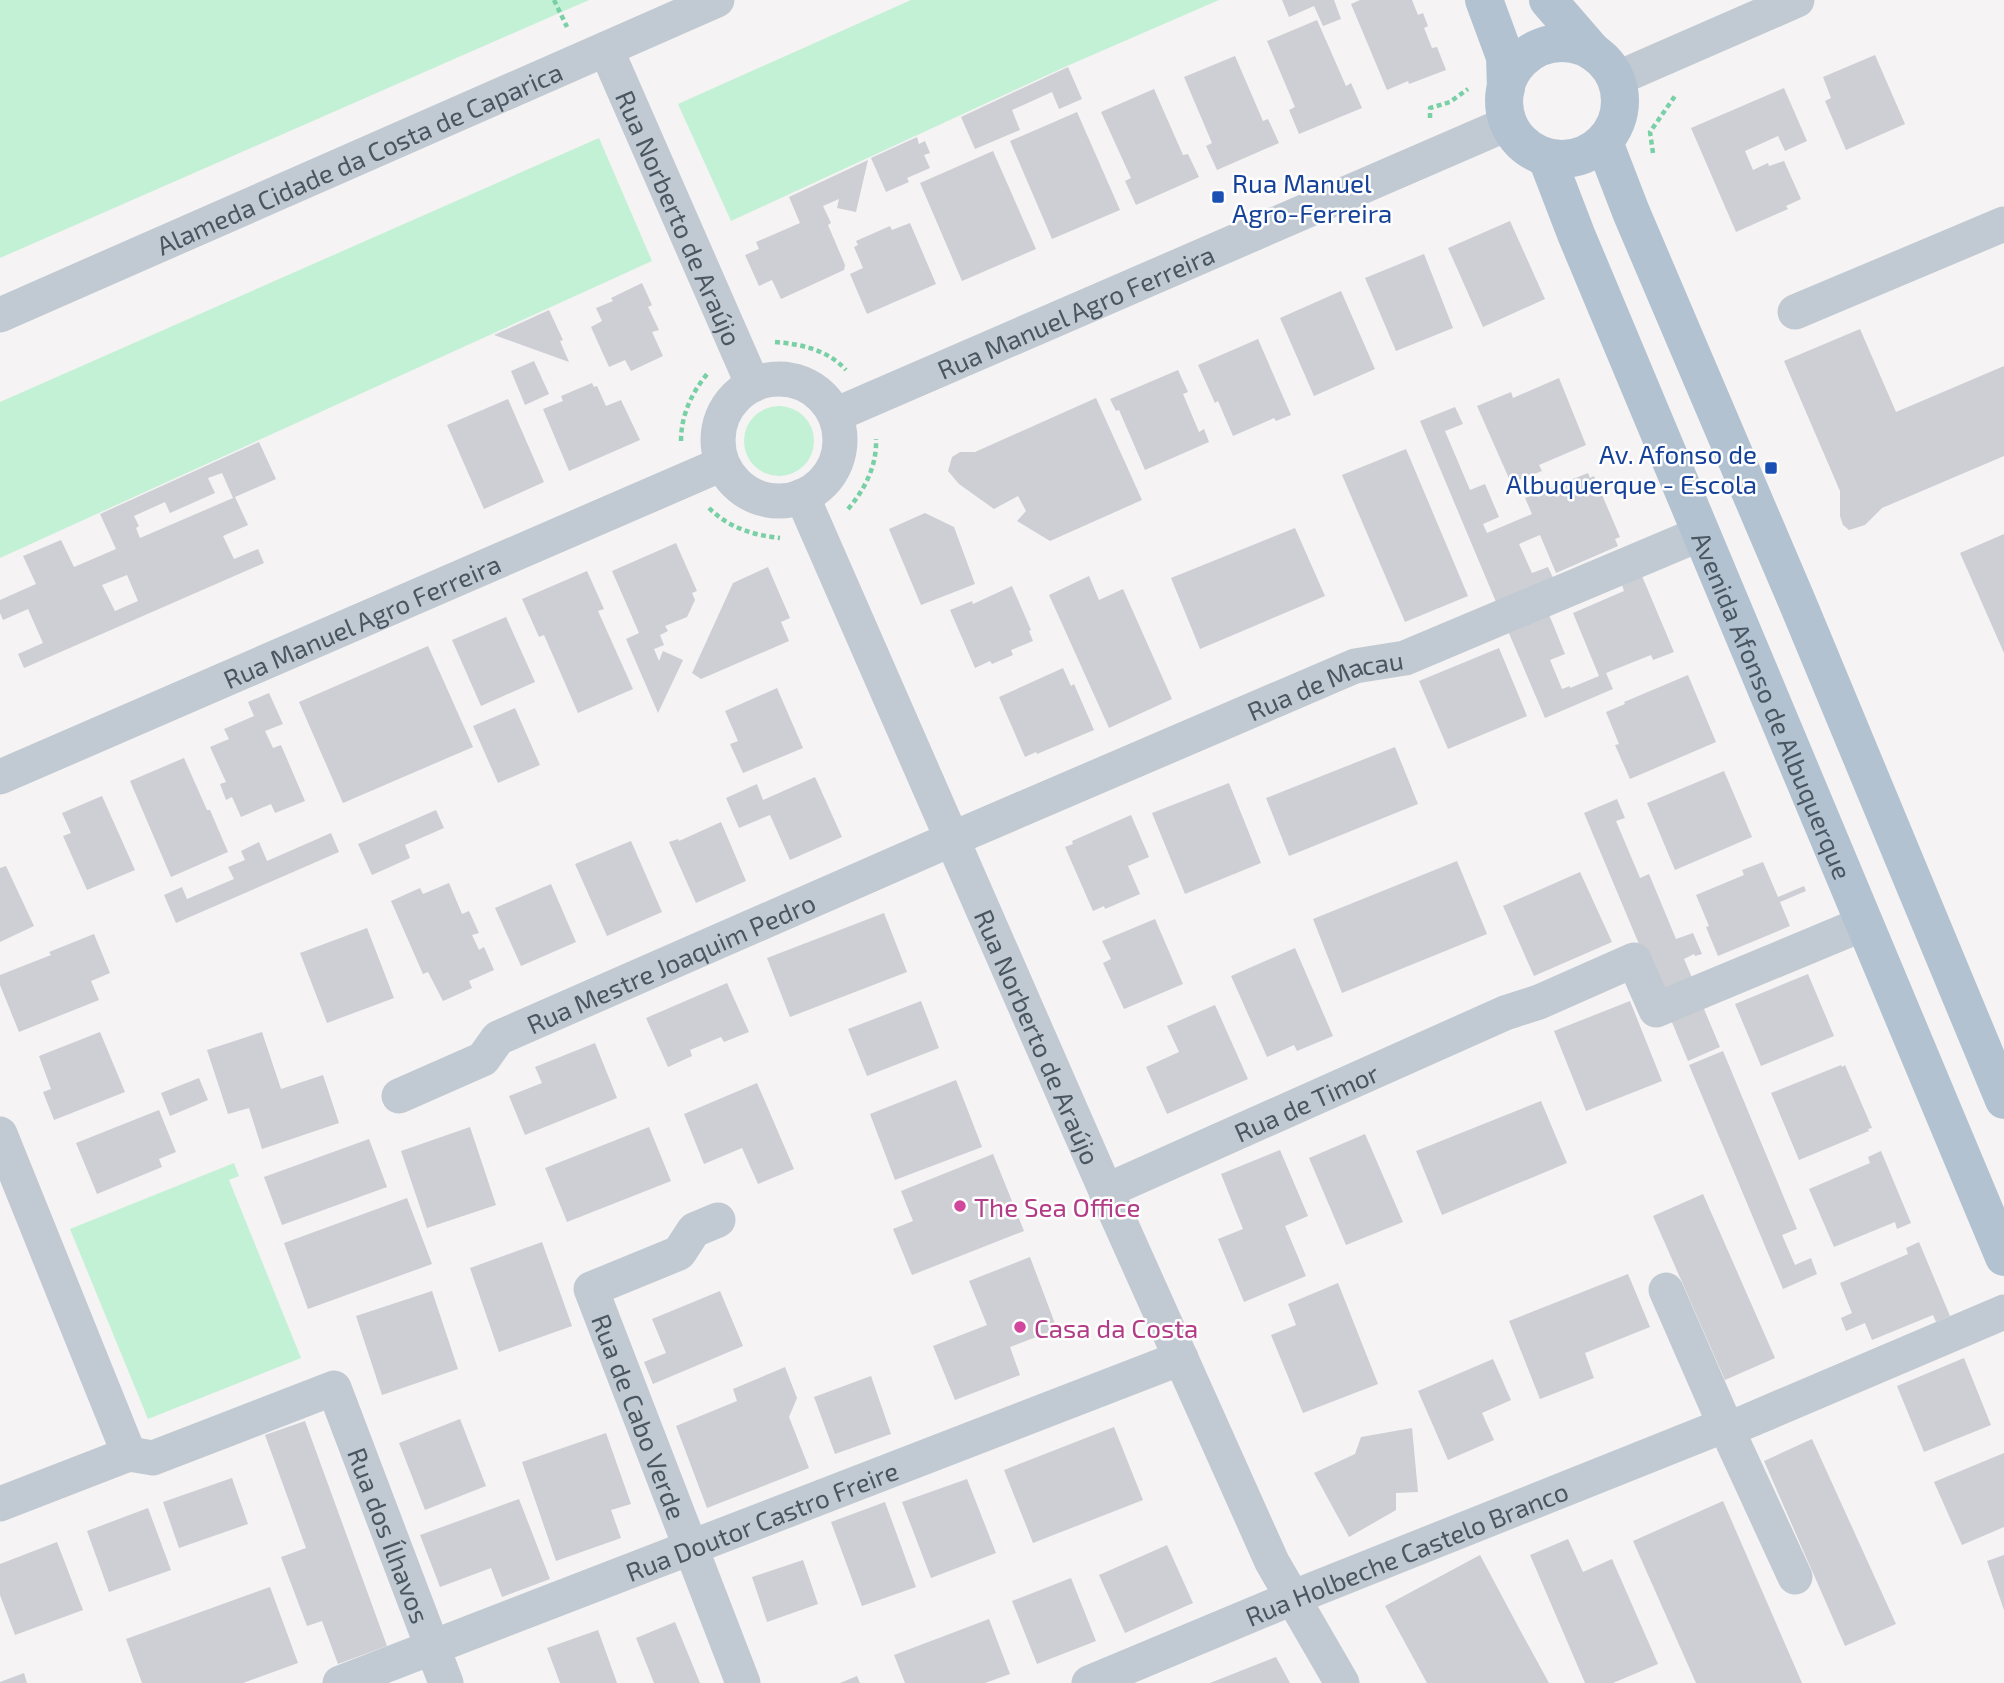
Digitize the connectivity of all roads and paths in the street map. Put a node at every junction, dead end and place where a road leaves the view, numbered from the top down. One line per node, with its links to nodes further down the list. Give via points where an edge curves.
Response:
1 (717, 0): 5 (street, Alameda Cidade da Costa de Caparica)
2 (1484, 0): 8 (main road, via 1505,57)
3 (1548, 0): 6 (main road)
4 (1797, 0): 6 (street)
5 (606, 49): 15 (street, Alameda Cidade da Costa de Caparica); 16 (street, Rua Norberto de Araújo)
6 (1604, 65): 8 (main road, via 1576,45 1540,48 1524,57); 10 (main road, via 1620,95 1614,128)
7 (1681, 87): 12 (path, via 1650,132)
8 (1495, 100): 9 (path, via 1450,102 1430,108); 11 (main road, via 1517,137); 17 (street, Rua Manuel Agro Ferreira)
9 (1430, 122)
10 (1604, 142): 11 (main road, via 1574,158); 25 (main road)
11 (1541, 155): 20 (main road, Avenida Afonso de Albuquerque, via 1548,161)
12 (1654, 164)
13 (2004, 224): 14 (street)
14 (1795, 312)
15 (0, 315)
16 (753, 385): 17 (street, via 777,379 806,385 824,398); 18 (street, via 737,396 721,420)
17 (835, 415): 19 (street, via 840,430 837,460 821,485)
18 (722, 464): 19 (street, via 739,487 752,495 781,502); 21 (street, Rua Manuel Agro Ferreira)
19 (802, 496): 22 (street, Rua Norberto de Araújo)
20 (1702, 533): 22 (street, Rua de Macau, via 1405,658 1355,666); 23 (main road, Avenida Afonso de Albuquerque)
21 (0, 777)
22 (952, 839): 24 (street, Rua Mestre Joaquim Pedro, via 498,1038 483,1059); 27 (street, Rua Norberto de Araújo)
23 (1865, 923): 27 (street, Rua de Timor, via 1656,1010 1634,960); 29 (main road, Avenida Afonso de Albuquerque)
24 (399, 1096)
25 (2004, 1100)
26 (0, 1134): 34 (street)
27 (1106, 1191): 32 (street, Rua Norberto de Araújo)
28 (718, 1220): 36 (street, Rua de Cabo Verde, via 694,1230 679,1252 590,1289)
29 (2004, 1257)
30 (1665, 1290): 33 (street)
31 (2004, 1312): 33 (street, Rua Holbeche Castelo Branco, via 1741,1424)
32 (1181, 1358): 36 (street, Rua Doutor Castro Freire); 38 (street, Rua Norberto de Araújo)
33 (1725, 1425): 37 (street); 38 (street, Rua Holbeche Castelo Branco)
34 (129, 1454): 35 (street); 39 (street, Rua dos Ílhavos, via 153,1458 334,1388)
35 (0, 1504)
36 (691, 1546): 39 (street, Rua Doutor Castro Freire); 43 (street, Rua de Cabo Verde)
37 (1795, 1577)
38 (1292, 1598): 40 (street, Rua Holbeche Castelo Branco); 44 (street, Rua Norberto de Araújo)
39 (433, 1647): 41 (street, Rua Doutor Castro Freire); 42 (street, Rua dos Ílhavos)
40 (1094, 1682)
41 (340, 1683)
42 (446, 1683)
43 (743, 1683)
44 (1342, 1683)

